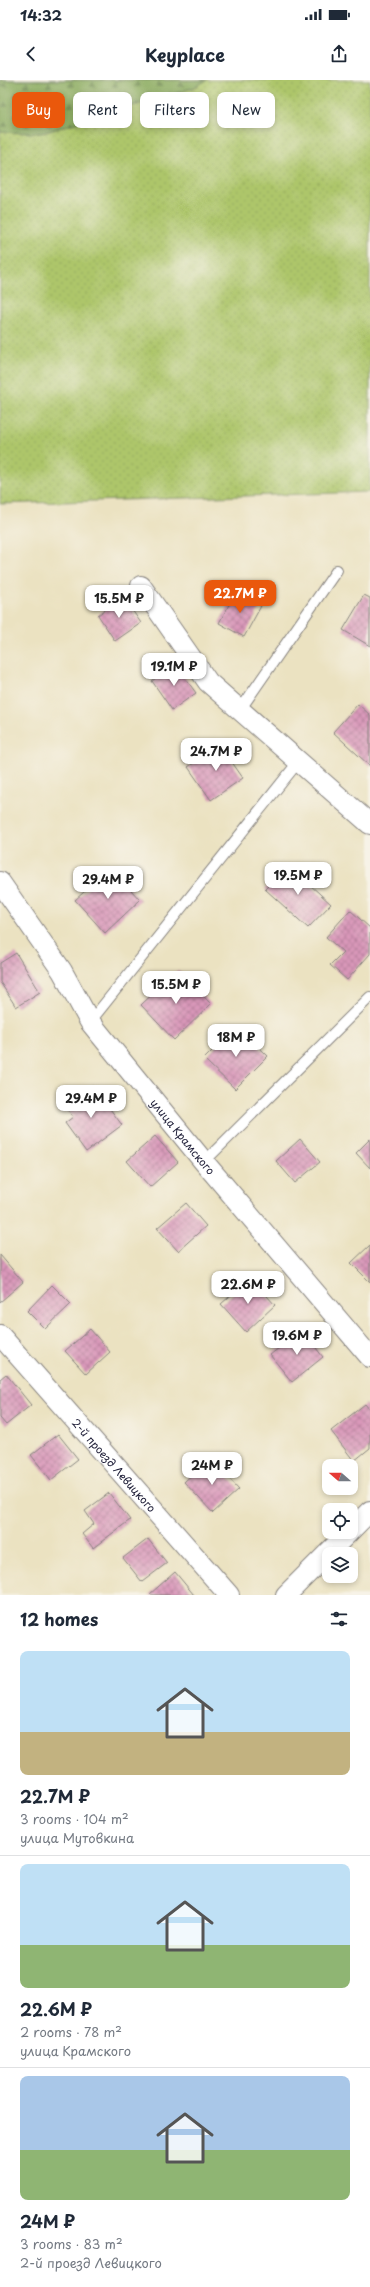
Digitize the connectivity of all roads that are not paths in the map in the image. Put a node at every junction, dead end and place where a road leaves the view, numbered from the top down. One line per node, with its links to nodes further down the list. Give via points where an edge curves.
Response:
1 (337, 570): 3 (lane)
2 (141, 586): 3 (street, via 208,682)
3 (240, 710): 4 (street)
4 (299, 761): 5 (street); 8 (lane)
5 (370, 824)
6 (0, 882): 8 (street, улица Крамского, via 62,971)
7 (370, 996): 9 (lane)
8 (90, 1022): 9 (street, улица Крамского)
9 (204, 1162): 11 (street, улица Крамского)
10 (0, 1335): 15 (street, 2-й проезд Левицкого)
11 (370, 1357)
12 (370, 1511): 13 (street)
13 (358, 1523)
14 (342, 1539): 16 (street)
15 (229, 1595)
16 (286, 1595)

